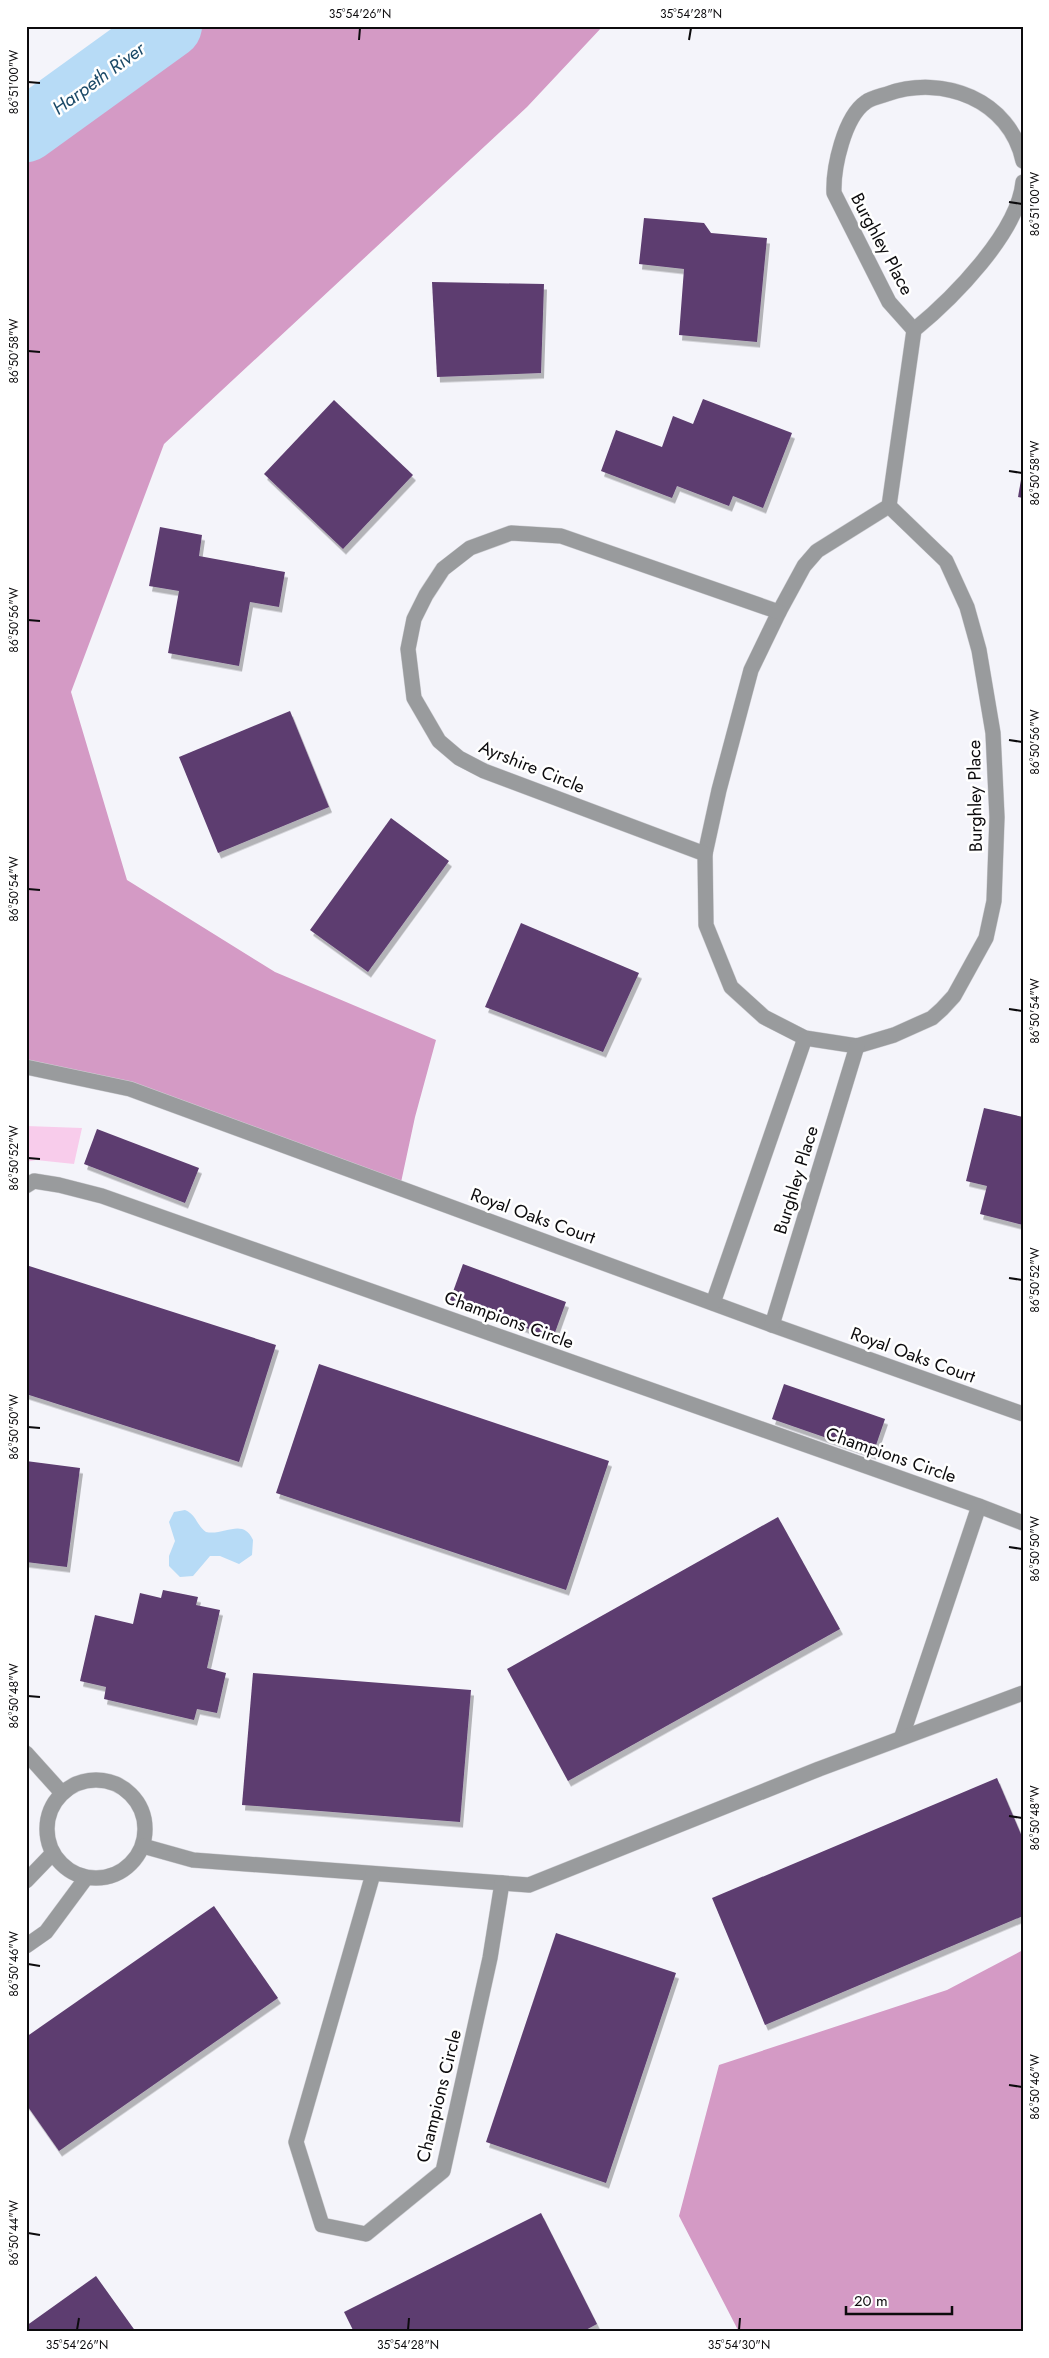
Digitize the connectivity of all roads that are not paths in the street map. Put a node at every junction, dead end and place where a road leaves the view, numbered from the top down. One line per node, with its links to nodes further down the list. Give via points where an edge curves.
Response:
1 (1023, 161): 3 (street, Burghley Place, via 1020,146 991,109 952,89 916,87 897,90 866,101 856,112 839,152 833,180 834,193 889,302)
2 (1023, 182): 3 (street, via 1015,211 1004,232 938,310)
3 (914, 330): 4 (street)
4 (888, 506): 5 (street, Burghley Place, via 817,551 804,566); 8 (street, Burghley Place, via 946,561 967,607 979,650 993,733 997,817 994,902 986,938 954,996 942,1009 932,1018 894,1035)
5 (779, 612): 6 (street, Burghley Place, via 751,670 719,790); 6 (street, Ayrshire Circle, via 561,536 511,533 470,548 444,569 414,619 408,648 414,698 439,741 459,758 492,774)
6 (706, 854): 7 (street, Burghley Place, via 706,925 731,987 764,1017)
7 (805, 1038): 8 (street, Burghley Place); 11 (street, Burghley Place)
8 (857, 1046): 12 (street, Burghley Place)
9 (26, 1067): 11 (street, Royal Oaks Court, via 130,1089)
10 (26, 1186): 14 (street, Champions Circle, via 34,1181 102,1196)
11 (713, 1303): 12 (street, Royal Oaks Court)
12 (772, 1325): 13 (street, Royal Oaks Court)
13 (1023, 1414)
14 (979, 1506): 15 (street, Champions Circle); 17 (street)
15 (1023, 1523)
16 (1023, 1693): 17 (street)
17 (902, 1736): 25 (street, via 529,1885)
18 (26, 1753): 19 (street)
19 (62, 1793): 20 (street, via 78,1783 98,1779 123,1787 141,1807 145,1833); 21 (street, via 55,1801 47,1822)
20 (143, 1846): 22 (street, via 193,1860); 23 (street, via 126,1869 114,1876)
21 (53, 1853): 23 (street, via 62,1865); 24 (street)
22 (373, 1874): 25 (street); 25 (street, Champions Circle, via 296,2142 322,2225 366,2234 443,2171 490,1958)
23 (86, 1878): 26 (street, via 46,1932)
24 (26, 1881)
25 (502, 1883)
26 (26, 1946)

